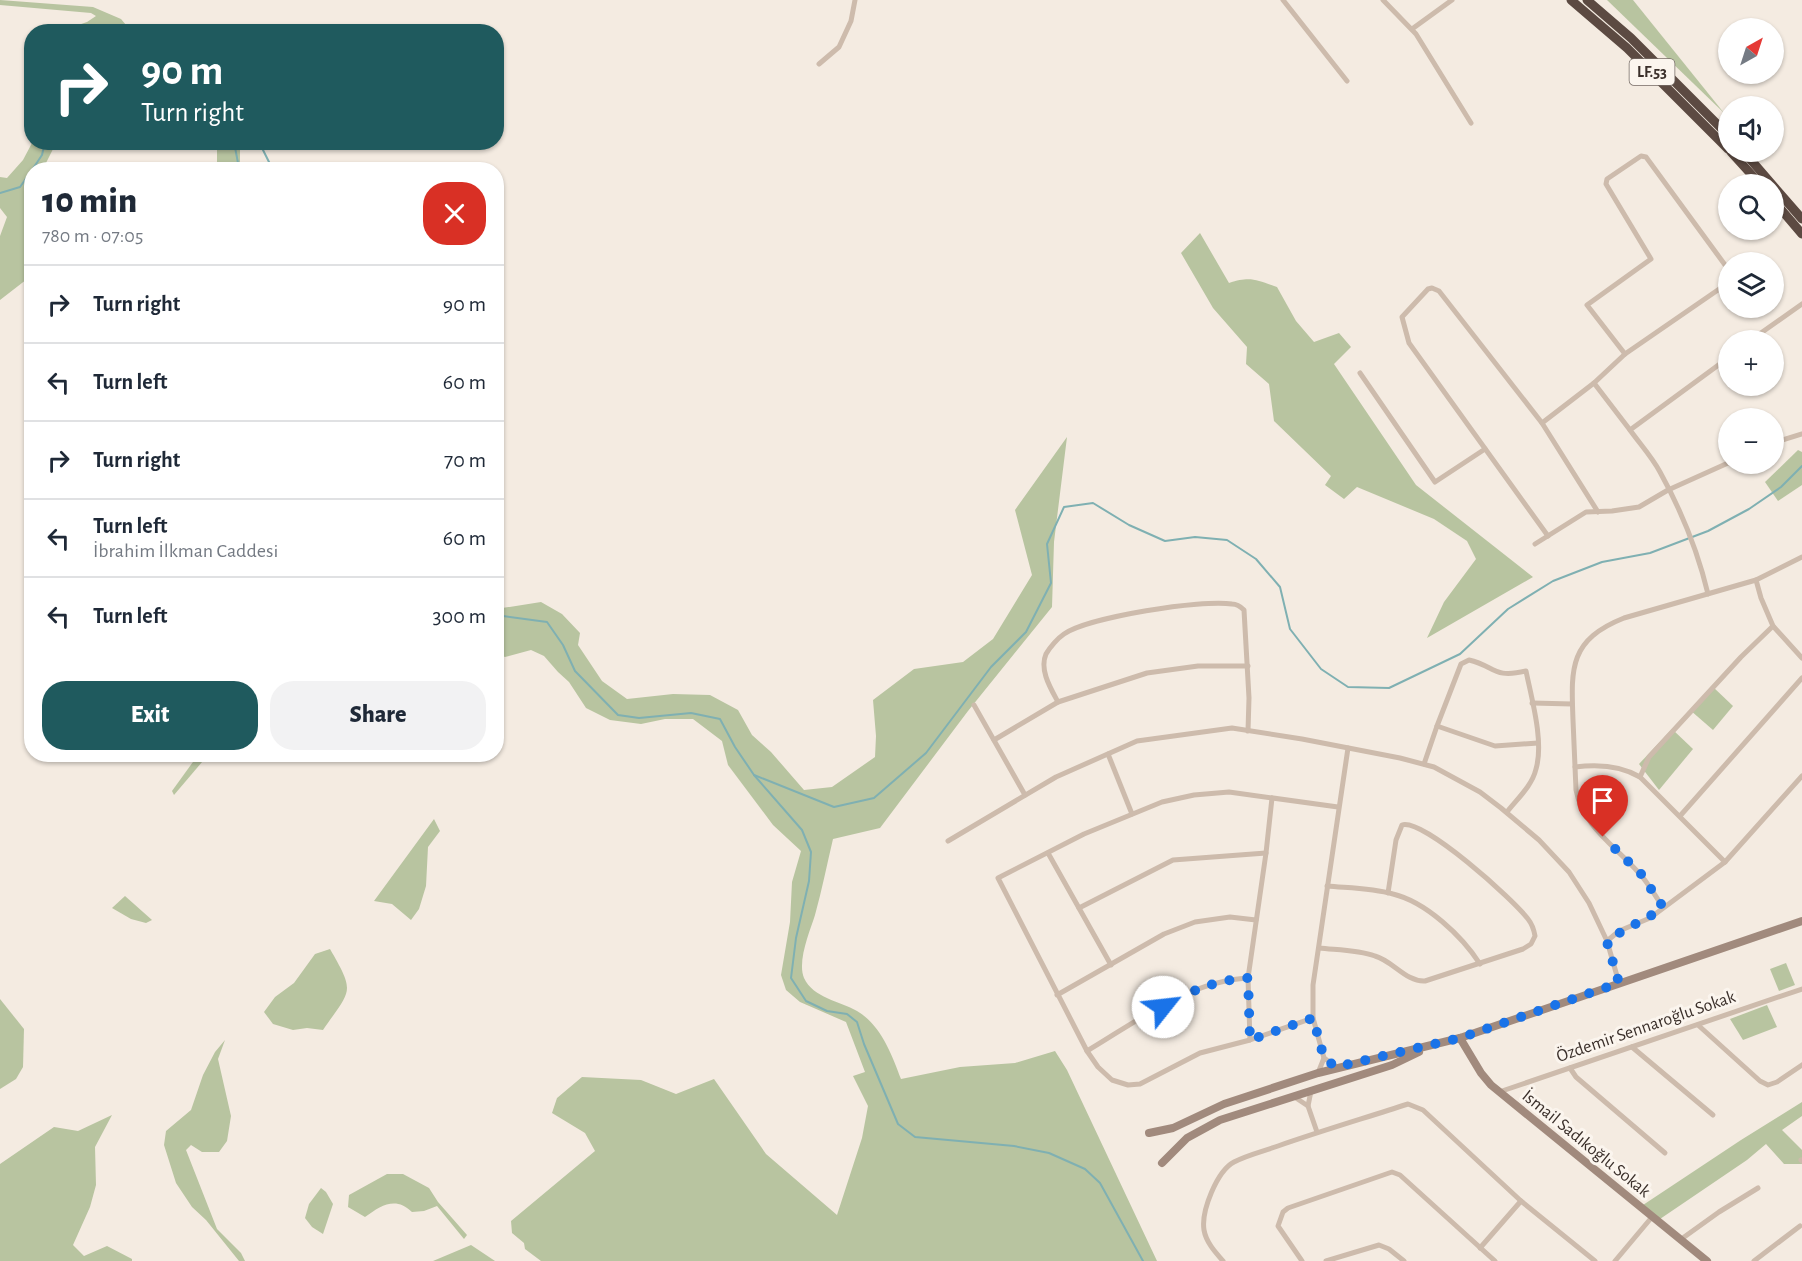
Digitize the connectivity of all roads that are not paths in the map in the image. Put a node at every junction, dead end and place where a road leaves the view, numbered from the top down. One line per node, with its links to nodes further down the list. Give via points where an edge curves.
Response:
1 (855, 0): 8 (street, via 839,47)
2 (1283, 0): 9 (street)
3 (1383, 0): 7 (street)
4 (1452, 0): 7 (street)
5 (1571, 0): 12 (highway, LF.53, via 1627,48)
6 (1587, 0): 11 (highway, LF.53)
7 (1412, 29): 10 (street)
8 (819, 64)
9 (1347, 81)
10 (1471, 123)
11 (1718, 125)
12 (1718, 139)
13 (1740, 162): 15 (highway, LF.53)
14 (1753, 162): 17 (highway)
15 (1751, 174)
16 (1784, 213): 18 (highway)
17 (1802, 219)
18 (1802, 234)
19 (1718, 255): 23 (street, via 1646,157 1641,156 1607,179 1606,184 1651,259 1587,305)
20 (1718, 291): 23 (street)
21 (1802, 304): 22 (street)
22 (1765, 330)
23 (1625, 354): 26 (street)
24 (1718, 364): 28 (street)
25 (1360, 373): 31 (street, via 1435,482)
26 (1594, 383): 27 (street); 28 (street)
27 (1542, 423): 31 (street, via 1439,291 1428,289 1402,317 1409,343); 34 (street)
28 (1630, 430): 33 (street)
29 (1802, 434): 30 (street)
30 (1784, 440)
31 (1485, 449): 35 (street)
32 (1718, 468): 33 (street)
33 (1668, 490): 34 (street, via 1639,507); 39 (street, via 1694,548)
34 (1598, 512): 35 (street, via 1586,512)
35 (1548, 536): 36 (street)
36 (1535, 544)
37 (1802, 557): 38 (street)
38 (1756, 580): 39 (street); 40 (street)
39 (1708, 594): 46 (street, via 1624,618 1596,632 1572,669)
40 (1773, 626): 41 (street); 57 (street, via 1648,758)
41 (1802, 658)
42 (1248, 666): 44 (street, via 1198,666 1147,673); 44 (street, via 1244,610 1234,604 1142,612 1090,624 1065,633 1055,642 1046,656 1045,670); 49 (street)
43 (1802, 678): 63 (street)
44 (1058, 702): 50 (street)
45 (1532, 703): 46 (street); 48 (street, via 1526,671 1497,673 1469,660 1461,664); 51 (street)
46 (1572, 704): 55 (street)
47 (974, 705): 50 (street)
48 (1437, 726): 51 (street, via 1495,746); 54 (street)
49 (1248, 731): 52 (street); 53 (street, via 1232,728 1137,741)
50 (994, 740): 58 (street)
51 (1538, 742): 61 (street, via 1536,770)
52 (1348, 748): 54 (street); 60 (street)
53 (1108, 754): 58 (street); 62 (street)
54 (1424, 764): 61 (street, via 1462,781)
55 (1575, 767): 57 (street, via 1614,766); 70 (street, via 1579,805 1588,821 1641,874)
56 (1802, 776): 67 (street)
57 (1640, 777): 63 (street)
58 (1025, 795): 64 (street)
59 (1272, 798): 60 (street); 62 (street, via 1229,792 1194,795); 66 (street)
60 (1338, 807): 68 (street)
61 (1507, 812): 74 (street, via 1569,872)
62 (1132, 814): 65 (street)
63 (1680, 816): 67 (street)
64 (948, 841)
65 (1048, 853): 71 (street); 81 (street, via 998,878)
66 (1266, 853): 71 (street, via 1173,861); 72 (street)
67 (1725, 862): 70 (street)
68 (1327, 886): 69 (street); 75 (street)
69 (1388, 893): 76 (street, via 1411,901 1459,936); 76 (street, via 1395,840 1402,825 1413,824 1439,840 1528,918 1534,940 1528,947)
70 (1663, 907): 74 (street)
71 (1079, 908): 77 (street)
72 (1256, 920): 77 (street, via 1230,917 1195,921); 78 (street)
73 (1802, 921): 79 (street)
74 (1607, 942): 79 (street)
75 (1319, 948): 76 (street, via 1375,955 1420,981); 82 (street)
76 (1480, 964)
77 (1111, 965): 81 (street)
78 (1248, 978): 85 (street); 88 (street, via 1225,980 1194,990)
79 (1619, 983): 84 (street)
80 (1802, 990): 83 (street, Özdemir Sennaroğlu Sokak)
81 (1057, 995): 88 (street)
82 (1313, 1018): 85 (street); 89 (street)
83 (1698, 1025): 87 (street, Özdemir Sennaroğlu Sokak); 90 (street, via 1760,1082 1777,1082)
84 (1460, 1038): 86 (street); 95 (street, İsmail Sadıkoğlu Sokak, via 1481,1073)
85 (1250, 1040): 88 (street, via 1200,1053 1140,1084 1128,1085 1106,1076)
86 (1432, 1046): 91 (street); 94 (street, via 1392,1065)
87 (1632, 1047): 92 (street, Özdemir Sennaroğlu Sokak); 98 (street)
88 (1087, 1051)
89 (1324, 1058): 91 (street); 93 (street)
90 (1802, 1065)
91 (1336, 1067): 93 (street)
92 (1570, 1068): 95 (street, Özdemir Sennaroğlu Sokak); 101 (street)
93 (1318, 1073): 100 (street, via 1224,1104 1173,1128)
94 (1311, 1089): 96 (street); 97 (street)
95 (1499, 1092): 105 (street, İsmail Sadıkoğlu Sokak)
96 (1292, 1095): 97 (street); 102 (street, via 1220,1120 1187,1138)
97 (1308, 1106): 99 (street)
98 (1713, 1115)
99 (1317, 1132): 104 (street, via 1408,1104 1423,1110); 109 (street, via 1234,1162 1218,1178 1203,1229)
100 (1149, 1133)
101 (1665, 1152)
102 (1162, 1163)
103 (1758, 1188): 107 (street)
104 (1521, 1201): 108 (street); 114 (street)
105 (1652, 1217): 107 (street, İsmail Sadıkoğlu Sokak); 115 (street)
106 (1800, 1226): 117 (street)
107 (1680, 1240): 116 (street, İsmail Sadıkoğlu Sokak)
108 (1480, 1248): 110 (street, via 1392,1172 1283,1212 1278,1226); 113 (street)
109 (1222, 1261)
110 (1302, 1261)
111 (1326, 1261): 112 (street, via 1375,1245 1389,1249)
112 (1404, 1261)
113 (1495, 1261)
114 (1595, 1261)
115 (1615, 1261)
116 (1707, 1261)
117 (1754, 1261)

